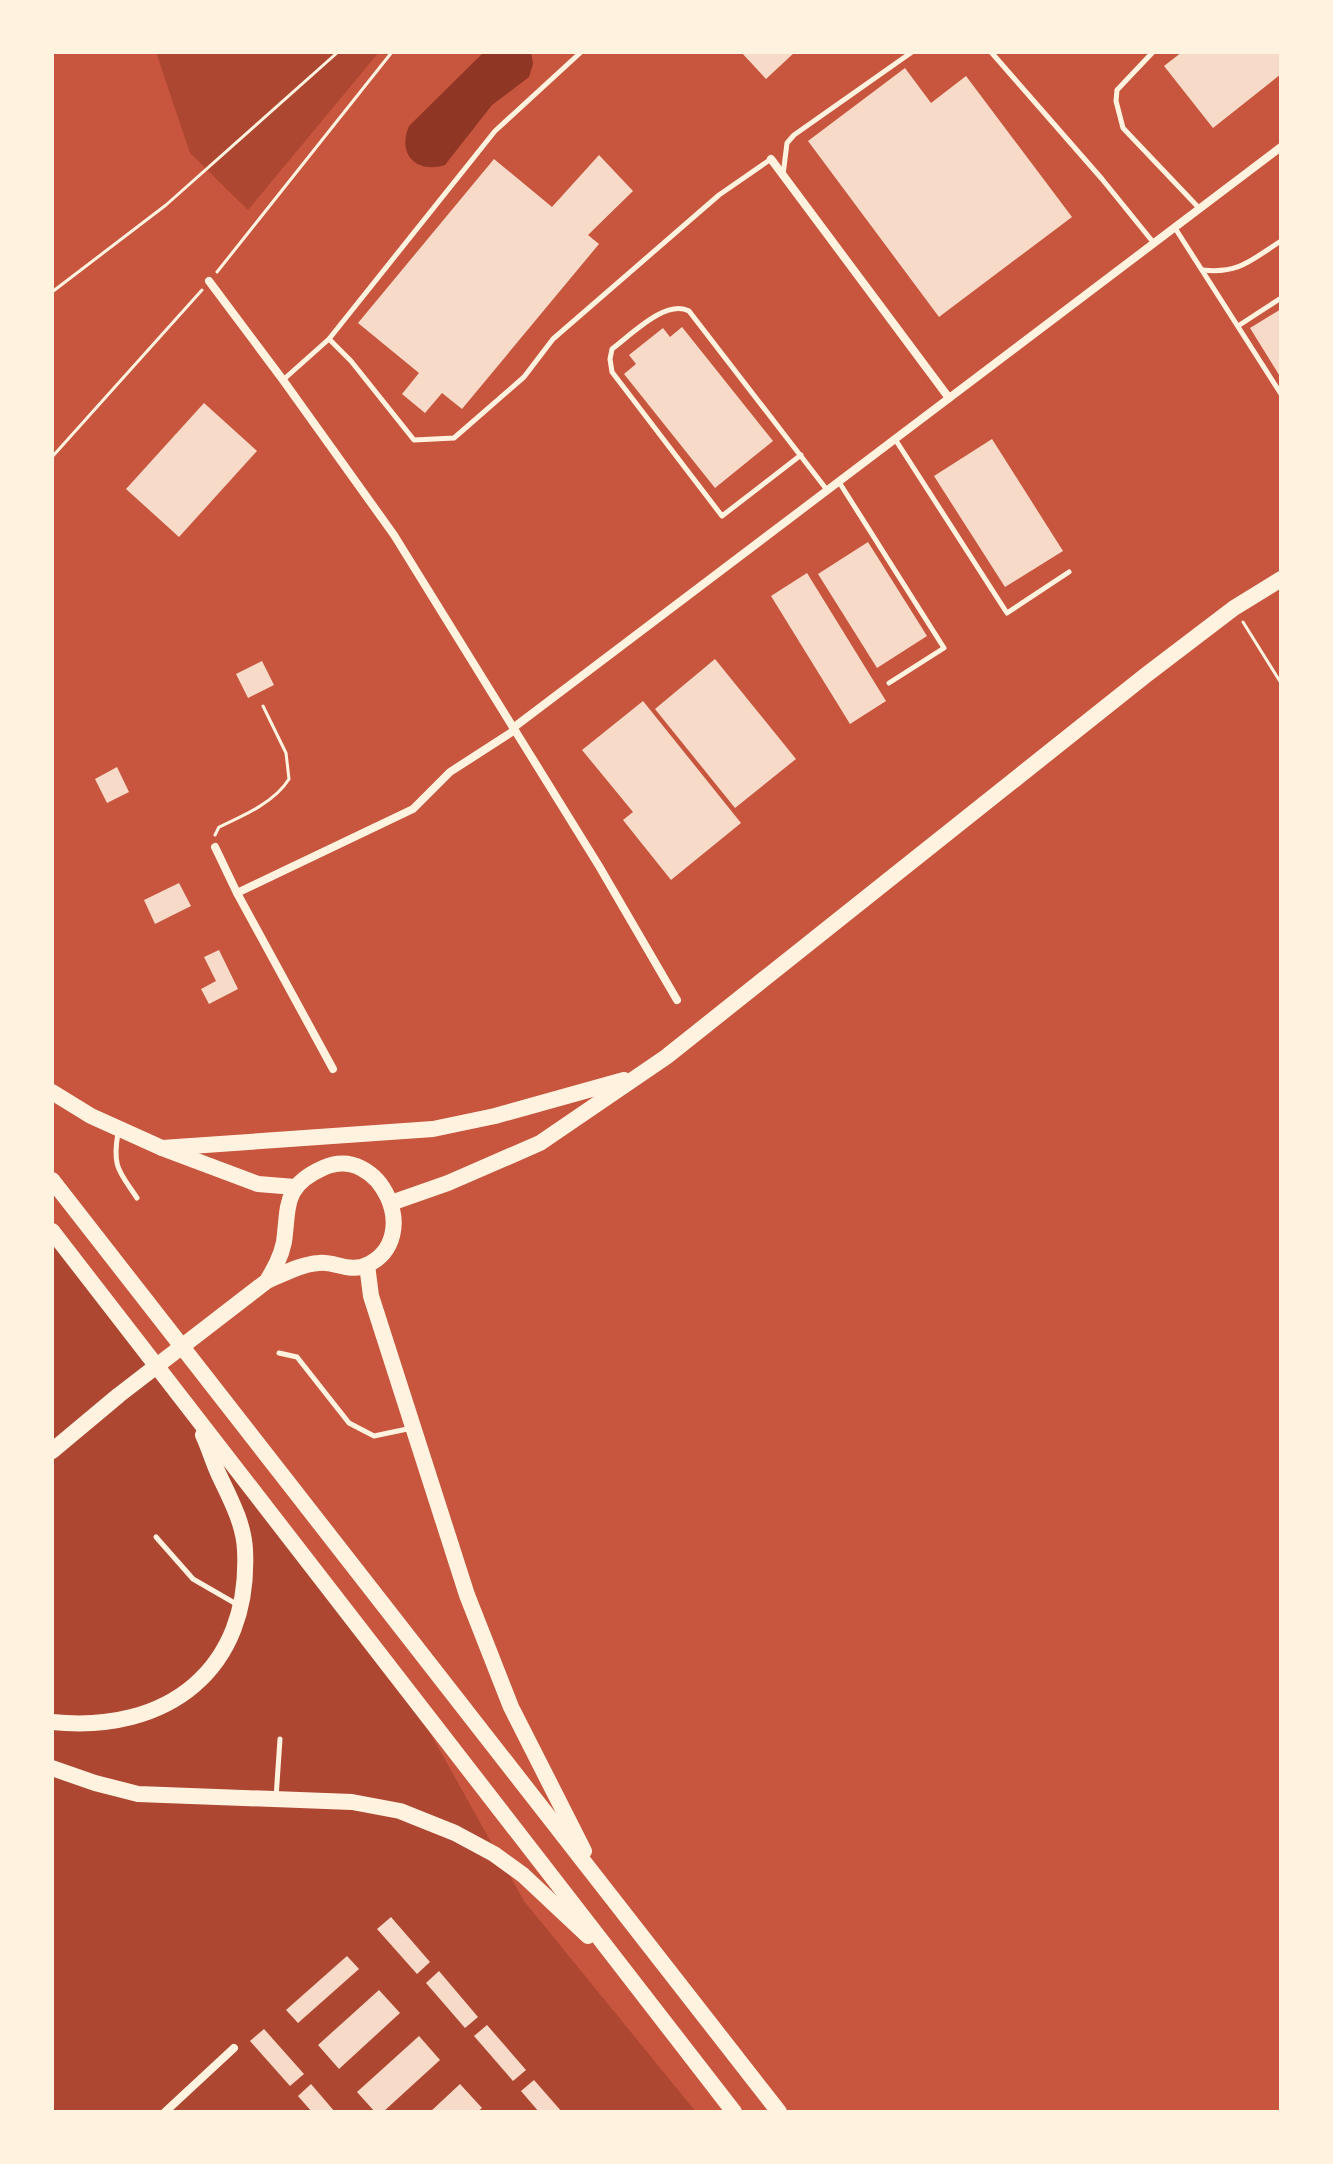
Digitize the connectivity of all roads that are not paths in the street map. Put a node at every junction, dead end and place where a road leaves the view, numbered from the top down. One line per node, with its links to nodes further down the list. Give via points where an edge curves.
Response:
1 (912, 52): 7 (lane, via 794,135 787,143)
2 (991, 52): 11 (lane)
3 (1153, 52): 8 (lane, via 1117,90 1119,116 1123,128)
4 (580, 53): 16 (lane, via 495,131)
5 (1281, 147): 8 (street)
6 (771, 159): 7 (street); 16 (lane, via 719,195 553,339 524,377 454,438 414,440)
7 (783, 176): 19 (street)
8 (1199, 208): 9 (street)
9 (1174, 227): 11 (street); 12 (lane)
10 (1281, 241): 12 (lane, via 1237,269)
11 (1153, 242): 19 (street)
12 (1202, 270): 15 (lane)
13 (209, 281): 17 (street)
14 (1281, 298): 15 (lane)
15 (1238, 326): 18 (lane)
16 (329, 339): 17 (lane)
17 (283, 380): 27 (street, via 394,535)
18 (1281, 394)
19 (949, 398): 20 (street)
20 (895, 439): 22 (street); 24 (lane, via 1007,613)
21 (801, 455): 21 (lane, via 689,311 680,306 666,309 612,349 612,372 722,516); 23 (lane)
22 (838, 481): 23 (street); 26 (lane, via 944,648)
23 (827, 490): 27 (street)
24 (1069, 572)
25 (1281, 579): 32 (main road, via 1234,608)
26 (889, 683)
27 (514, 729): 29 (street, via 450,772 413,809); 30 (street)
28 (215, 847): 29 (street)
29 (237, 893): 31 (street)
30 (677, 1000)
31 (333, 1069)
32 (634, 1078): 35 (main road, via 433,1129); 39 (main road, via 540,1143)
33 (52, 1092): 34 (main road)
34 (118, 1128): 35 (main road); 38 (lane, via 118,1169)
35 (162, 1148): 37 (main road, via 258,1184)
36 (52, 1180): 53 (main road)
37 (295, 1187): 39 (main road, via 328,1165 344,1164 373,1176); 42 (main road, via 286,1207 283,1245)
38 (137, 1198)
39 (391, 1203): 41 (main road, via 387,1245)
40 (52, 1231): 44 (main road)
41 (367, 1265): 42 (main road, via 321,1262); 45 (main road, via 371,1296)
42 (267, 1281): 46 (main road)
43 (279, 1353): 45 (lane, via 297,1357 349,1423 374,1436)
44 (182, 1399): 48 (main road, via 232,1500 245,1548); 54 (main road)
45 (413, 1428): 53 (main road, via 467,1595 511,1707)
46 (52, 1451)
47 (156, 1537): 48 (lane, via 193,1579)
48 (242, 1608): 49 (main road, via 219,1659 177,1698 122,1720)
49 (52, 1722)
50 (280, 1739): 52 (lane)
51 (52, 1768): 52 (main road, via 138,1794)
52 (276, 1799): 54 (main road, via 352,1802 400,1811 455,1833 523,1875)
53 (601, 1885): 58 (main road)
54 (617, 1961): 57 (main road)
55 (234, 2048): 56 (street)
56 (165, 2112)
57 (734, 2112)
58 (779, 2112)

